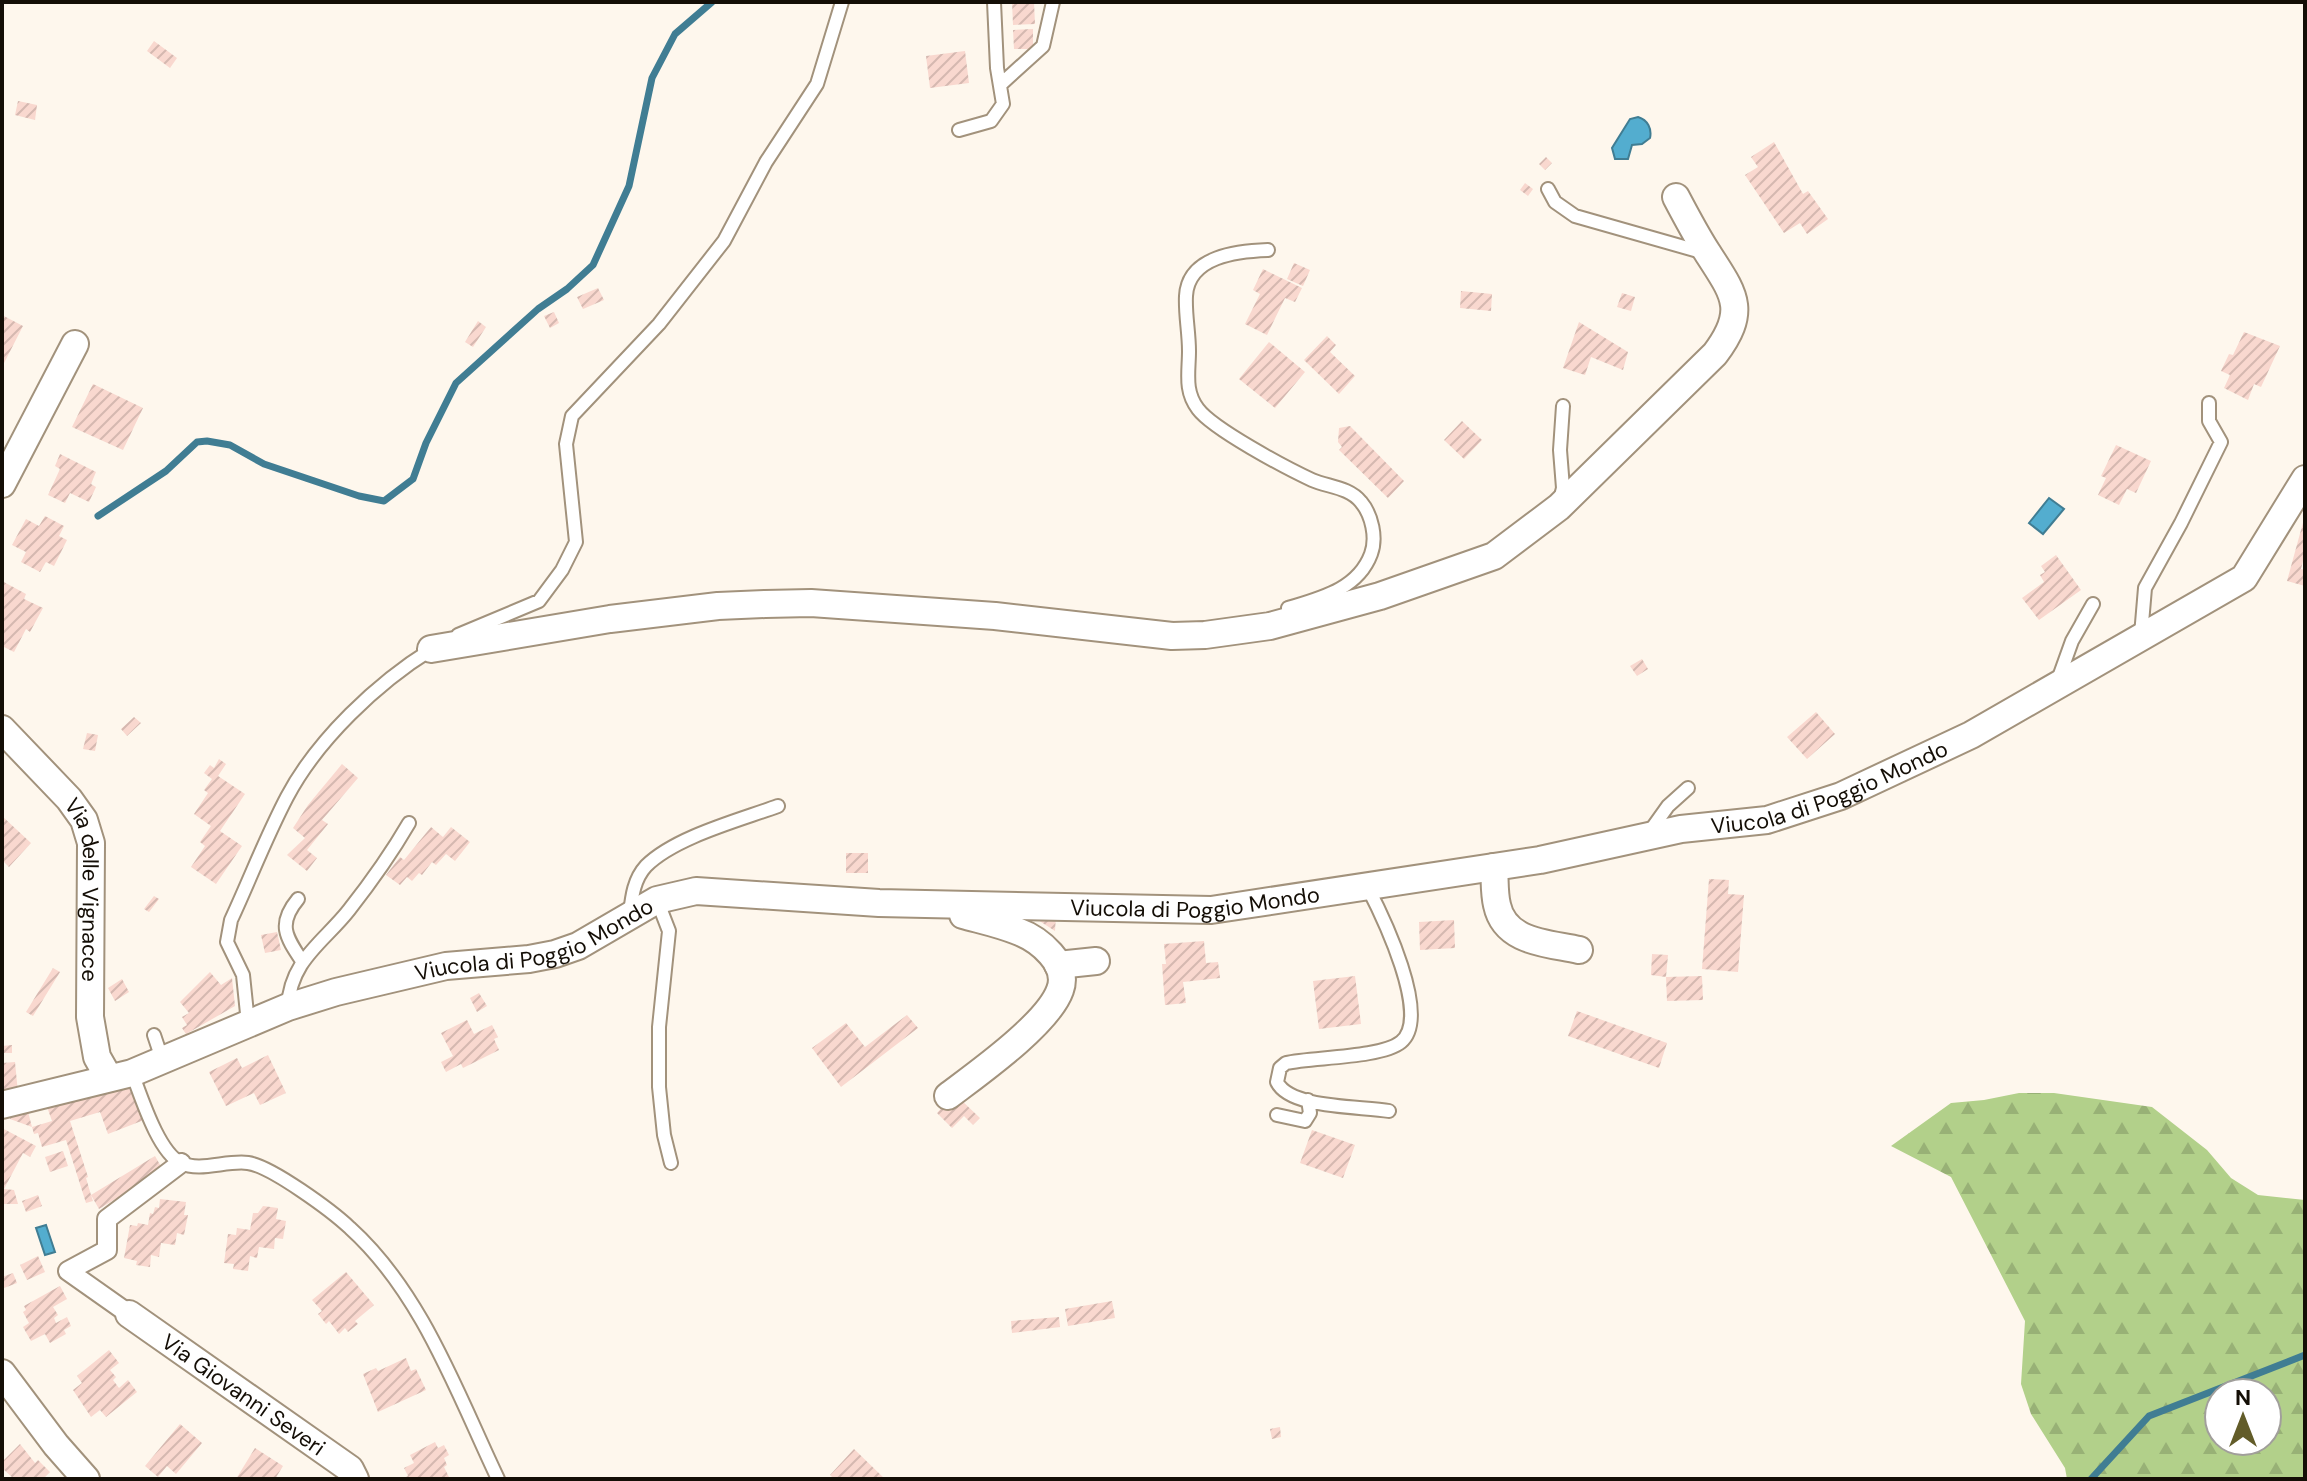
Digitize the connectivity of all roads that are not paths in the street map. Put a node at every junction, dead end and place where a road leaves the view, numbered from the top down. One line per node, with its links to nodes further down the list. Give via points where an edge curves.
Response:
1 (842, 2): 19 (lane, via 817,84 766,162 724,241 659,324 572,416 566,444 576,542 562,570 539,601)
2 (994, 2): 4 (lane)
3 (1053, 2): 4 (lane, via 1043,46)
4 (1000, 85): 5 (lane, via 1003,104 991,121)
5 (959, 130)
6 (1548, 189): 9 (lane, via 1555,202 1575,216)
7 (1676, 197): 9 (street)
8 (1268, 250): 17 (lane, via 1215,259 1190,280 1190,396 1212,423 1314,481 1360,500 1372,526 1373,548 1353,581 1332,593 1256,618)
9 (1708, 253): 15 (street, via 1733,293 1733,318 1724,343)
10 (75, 344): 14 (street)
11 (2209, 403): 18 (lane, via 2209,421 2221,442 2145,588)
12 (1563, 406): 15 (lane)
13 (2305, 479): 18 (street, Viucola di Poggio Mondo, via 2244,578)
14 (2, 484)
15 (1559, 507): 17 (street, via 1494,556 1380,596 1270,626)
16 (2093, 604): 20 (lane)
17 (1172, 636): 19 (street, via 811,603 718,606 610,619)
18 (2141, 638): 20 (street, Viucola di Poggio Mondo)
19 (431, 649): 37 (lane, via 336,727 288,794 231,920 227,942 243,975)
20 (2055, 687): 25 (street, Viucola di Poggio Mondo, via 1971,735 1841,796 1767,820)
21 (2, 729): 38 (street, Via delle Vignacce, via 84,820 91,843 90,1017 97,1057)
22 (1688, 788): 25 (lane)
23 (778, 806): 31 (lane, via 671,847 644,867 633,889)
24 (409, 823): 33 (lane, via 359,897)
25 (1646, 836): 26 (street, Viucola di Poggio Mondo)
26 (1494, 867): 27 (street, Viucola di Poggio Mondo); 32 (street, via 1497,908 1511,932)
27 (1367, 886): 30 (street, Viucola di Poggio Mondo, via 1211,910); 40 (lane, via 1397,952 1410,1023 1401,1042 1389,1047 1286,1063 1277,1076 1280,1087)
28 (298, 899): 33 (lane, via 285,928)
29 (657, 900): 30 (street, Viucola di Poggio Mondo, via 696,891); 31 (street, Viucola di Poggio Mondo); 45 (lane, via 669,931 659,1087)
30 (898, 903): 35 (street, via 1016,930 1044,948)
31 (630, 916): 36 (street, Viucola di Poggio Mondo, via 555,954 446,966)
32 (1579, 950)
33 (302, 961): 36 (lane)
34 (1096, 961): 35 (street)
35 (1058, 965): 39 (street, via 1061,989 1045,1014)
36 (288, 1007): 37 (street, Viucola di Poggio Mondo)
37 (248, 1023): 38 (street, Viucola di Poggio Mondo, via 158,1047)
38 (120, 1076): 41 (street, Viucola di Poggio Mondo); 44 (lane, via 167,1151)
39 (948, 1096)
40 (1308, 1100): 42 (lane); 43 (lane, via 1305,1121)
41 (2, 1105)
42 (1389, 1111)
43 (1277, 1115)
44 (181, 1163): 46 (street, via 107,1219 107,1250 68,1271); 50 (lane, via 251,1163 289,1182 348,1225 382,1259 408,1299)
45 (671, 1163)
46 (129, 1314): 49 (street, Via Giovanni Severi, via 350,1469)
47 (2, 1373): 48 (street)
48 (86, 1479)
49 (355, 1479)
50 (498, 1479)

